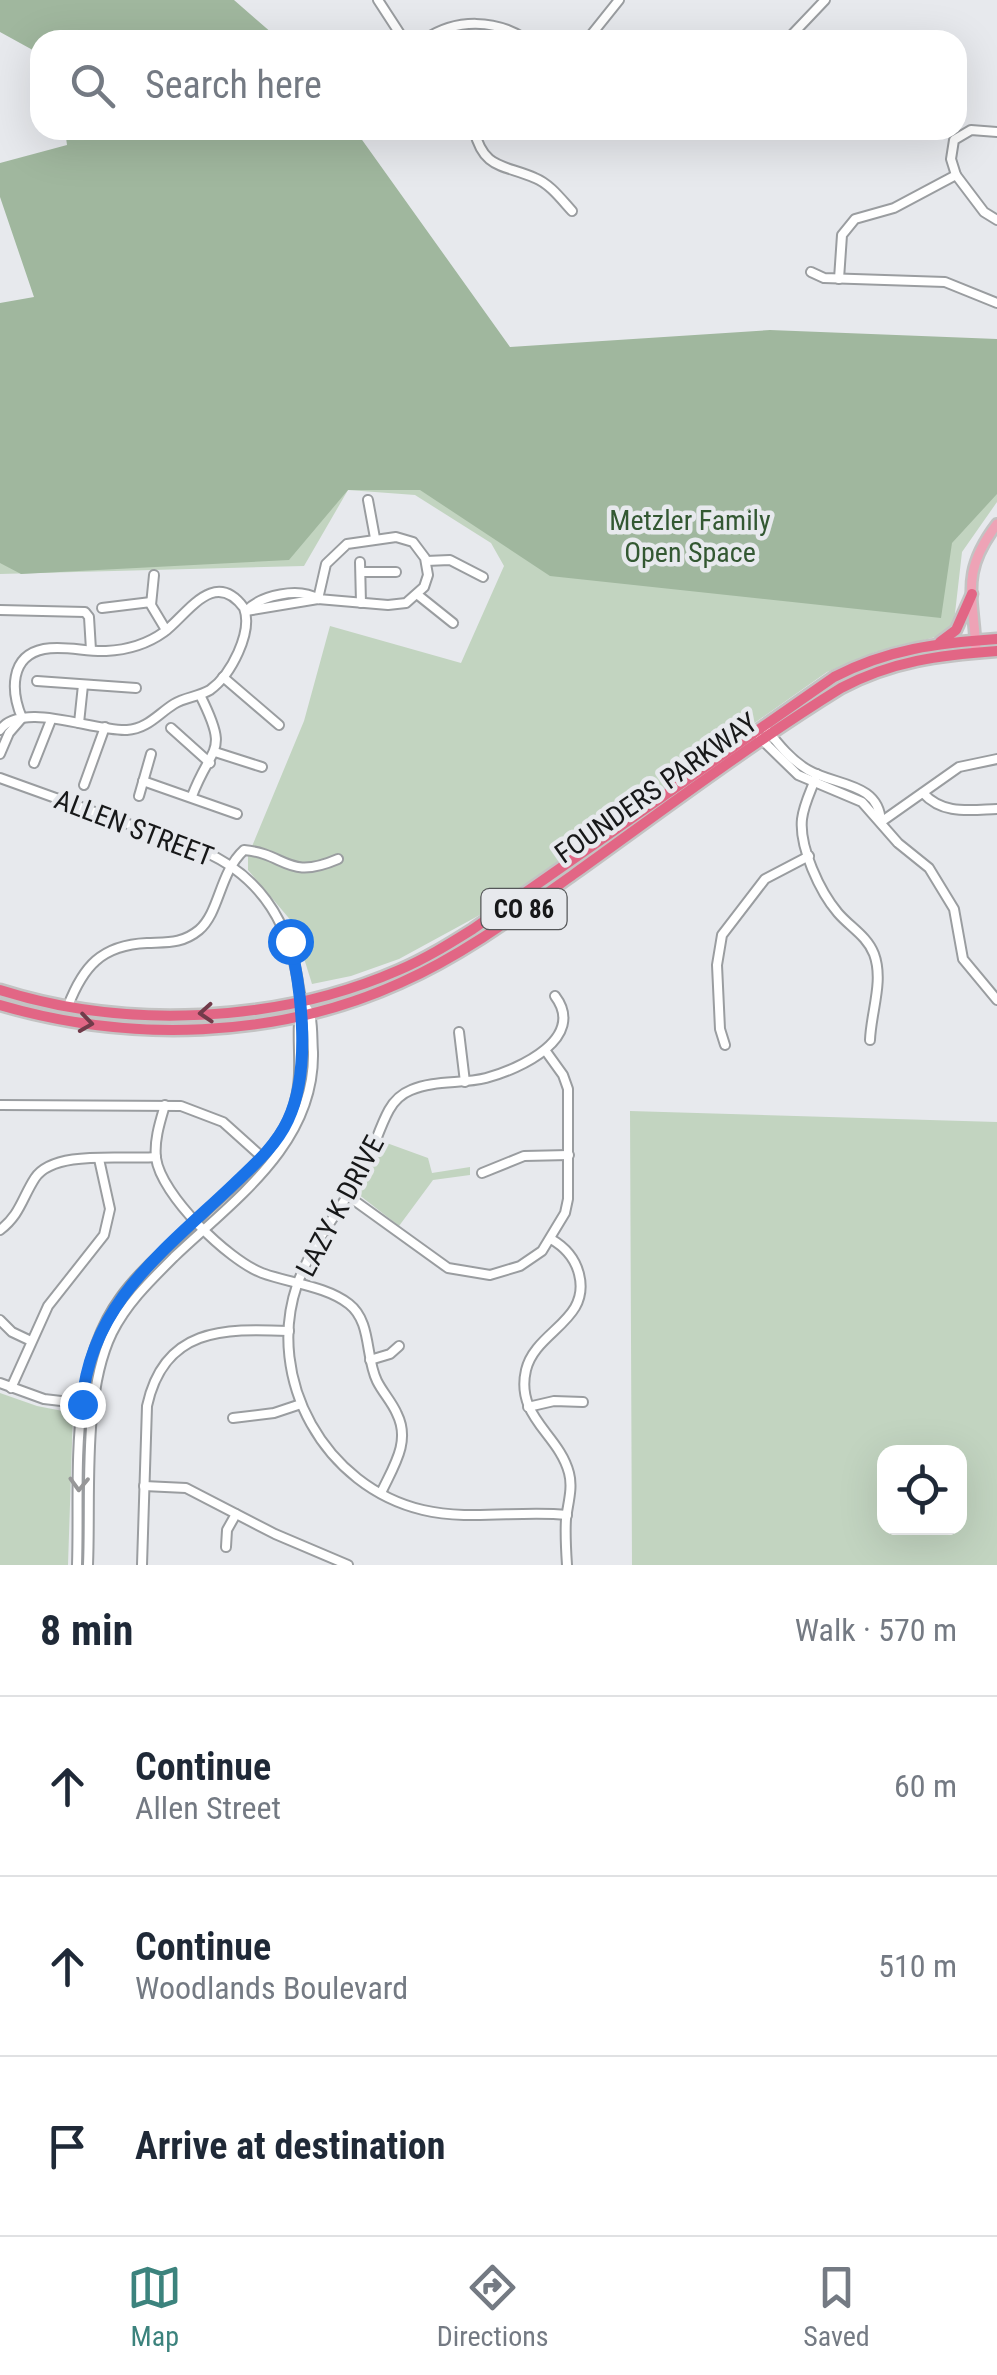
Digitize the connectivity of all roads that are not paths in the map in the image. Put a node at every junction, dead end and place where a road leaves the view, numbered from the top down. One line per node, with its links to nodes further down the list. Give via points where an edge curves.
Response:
1 (378, 0): 4 (street)
2 (618, 0): 7 (street)
3 (825, 0): 8 (street)
4 (398, 30)
5 (446, 30): 6 (street, via 460,24)
6 (511, 30)
7 (595, 30)
8 (796, 30)
9 (967, 132): 10 (street)
10 (997, 132)
11 (477, 140): 14 (street, via 488,159 546,184)
12 (954, 140): 13 (street)
13 (956, 174): 15 (street); 17 (street, via 894,208 855,219 842,235)
14 (572, 211)
15 (997, 220)
16 (810, 272): 17 (street)
17 (839, 278): 18 (street, via 946,282)
18 (997, 303)
19 (368, 500): 21 (street)
20 (997, 524): 28 (main road, via 973,561)
21 (376, 538): 22 (street, via 409,540); 30 (street, via 334,553)
22 (426, 561): 27 (street, via 450,560); 29 (street, via 427,579)
23 (360, 562): 24 (street)
24 (360, 572): 25 (street); 32 (street)
25 (396, 572)
26 (154, 575): 31 (street)
27 (483, 576)
28 (972, 594): 39 (highway, via 955,632); 40 (main road)
29 (418, 595): 32 (street, via 398,605); 36 (street)
30 (318, 599): 32 (street); 35 (street)
31 (151, 602): 33 (street); 37 (street)
32 (360, 602)
33 (102, 608)
34 (0, 610): 41 (street, via 85,612)
35 (246, 611): 37 (street, via 232,596 211,594); 43 (street, via 247,628)
36 (453, 624)
37 (166, 630): 41 (street, via 137,646)
38 (997, 639): 40 (highway, FOUNDERS PARKWAY / CO 86)
39 (940, 643): 40 (highway, FOUNDERS PARKWAY / CO 86); 56 (highway, FOUNDERS PARKWAY / CO 86, via 860,664)
40 (976, 646): 42 (highway, FOUNDERS PARKWAY / CO 86); 58 (highway, FOUNDERS PARKWAY / CO 86, via 877,670)
41 (90, 650): 46 (street, via 37,651 20,666)
42 (997, 651)
43 (223, 676): 49 (street); 53 (street)
44 (37, 681): 47 (street)
45 (2, 684): 46 (street)
46 (13, 685): 50 (street)
47 (83, 685): 48 (street); 52 (street)
48 (136, 688)
49 (200, 695): 54 (street, via 138,728); 59 (street, via 214,724)
50 (22, 718): 51 (street); 57 (street); 60 (street)
51 (51, 720): 52 (street); 63 (street)
52 (78, 723): 54 (street)
53 (279, 726)
54 (105, 727): 69 (street)
55 (171, 728): 64 (street)
56 (758, 728): 58 (street); 82 (highway, FOUNDERS PARKWAY / CO 86, via 444,946 398,970)
57 (0, 730)
58 (767, 738): 67 (street, via 788,768); 86 (highway, FOUNDERS PARKWAY / CO 86, via 456,954 384,990)
59 (215, 752): 64 (street); 65 (street)
60 (0, 754)
61 (151, 754): 68 (street)
62 (997, 758): 70 (street, via 967,764)
63 (34, 763)
64 (210, 763): 72 (street)
65 (262, 766)
66 (0, 778): 78 (street, ALLEN STREET)
67 (816, 779): 75 (street, via 855,798); 76 (street, via 802,819)
68 (143, 781): 71 (street); 72 (street)
69 (84, 785)
70 (922, 793): 73 (street, via 950,810); 75 (street)
71 (138, 796)
72 (192, 796): 74 (street)
73 (997, 809)
74 (237, 814)
75 (881, 822): 81 (street, via 946,892 963,959)
76 (809, 856): 88 (street, via 834,908 875,958); 89 (street, via 765,879 722,936 717,966)
77 (338, 860): 78 (street, via 298,869 246,850)
78 (232, 866): 82 (street, ALLEN STREET, via 282,922); 84 (street, via 200,929 178,942 105,954 83,972)
79 (0, 990): 84 (highway, FOUNDERS PARKWAY / CO 86)
80 (555, 996): 90 (street, via 564,1018)
81 (997, 1000)
82 (302, 1001): 84 (highway, FOUNDERS PARKWAY / CO 86, one-way to 84, via 194,1014); 86 (street)
83 (0, 1005): 85 (highway, FOUNDERS PARKWAY / CO 86)
84 (68, 1006): 85 (highway)
85 (32, 1014): 86 (highway, FOUNDERS PARKWAY / CO 86, one-way to 86, via 176,1030)
86 (304, 1014): 94 (street, via 301,1075); 95 (street, via 311,1083)
87 (459, 1032): 91 (street)
88 (870, 1040)
89 (725, 1045)
90 (545, 1050): 91 (street, LAZY K DRIVE); 96 (street, via 566,1083)
91 (465, 1082): 101 (street, LAZY K DRIVE, via 420,1087 396,1100)
92 (0, 1105): 93 (street)
93 (166, 1105): 97 (street); 98 (street, via 214,1117)
94 (284, 1127): 95 (street); 98 (street)
95 (283, 1150): 103 (street)
96 (569, 1155): 100 (street, via 524,1156); 105 (street, via 568,1199)
97 (156, 1156): 99 (street); 102 (street, via 173,1194)
98 (262, 1157): 102 (street)
99 (99, 1159): 104 (street, via 45,1168 16,1217); 109 (street, via 108,1225 53,1297)
100 (482, 1173)
101 (348, 1196): 105 (street, via 435,1260 464,1273 506,1272 533,1259); 106 (street, LAZY K DRIVE)
102 (197, 1220): 103 (street); 115 (street, via 110,1313 90,1358)
103 (205, 1228): 106 (street, via 249,1268); 116 (street, via 120,1317)
104 (0, 1230)
105 (551, 1239): 118 (street, via 574,1260 580,1293 570,1317 532,1355 524,1381)
106 (298, 1284): 108 (street, LAZY K DRIVE); 111 (street, via 336,1296 357,1312)
107 (0, 1320): 109 (street)
108 (288, 1331): 117 (street, LAZY K DRIVE); 120 (street, via 219,1331 174,1356 147,1406)
109 (32, 1341): 113 (street)
110 (399, 1346): 111 (street)
111 (370, 1360): 121 (street, via 403,1435)
112 (0, 1382): 113 (street)
113 (11, 1388): 115 (street)
114 (583, 1402): 118 (street)
115 (82, 1404): 116 (street); 125 (street, one-way to 125)
116 (94, 1404): 126 (street)
117 (301, 1404): 119 (street); 121 (street, LAZY K DRIVE, via 326,1449)
118 (528, 1407): 123 (street, via 566,1462)
119 (233, 1418)
120 (144, 1486): 122 (street, via 186,1488); 127 (street)
121 (381, 1493): 123 (street, LAZY K DRIVE, via 437,1513)
122 (236, 1514): 124 (street); 128 (street)
123 (567, 1515): 129 (street)
124 (226, 1547)
125 (77, 1565)
126 (88, 1565)
127 (142, 1565)
128 (348, 1565)
129 (567, 1565)

